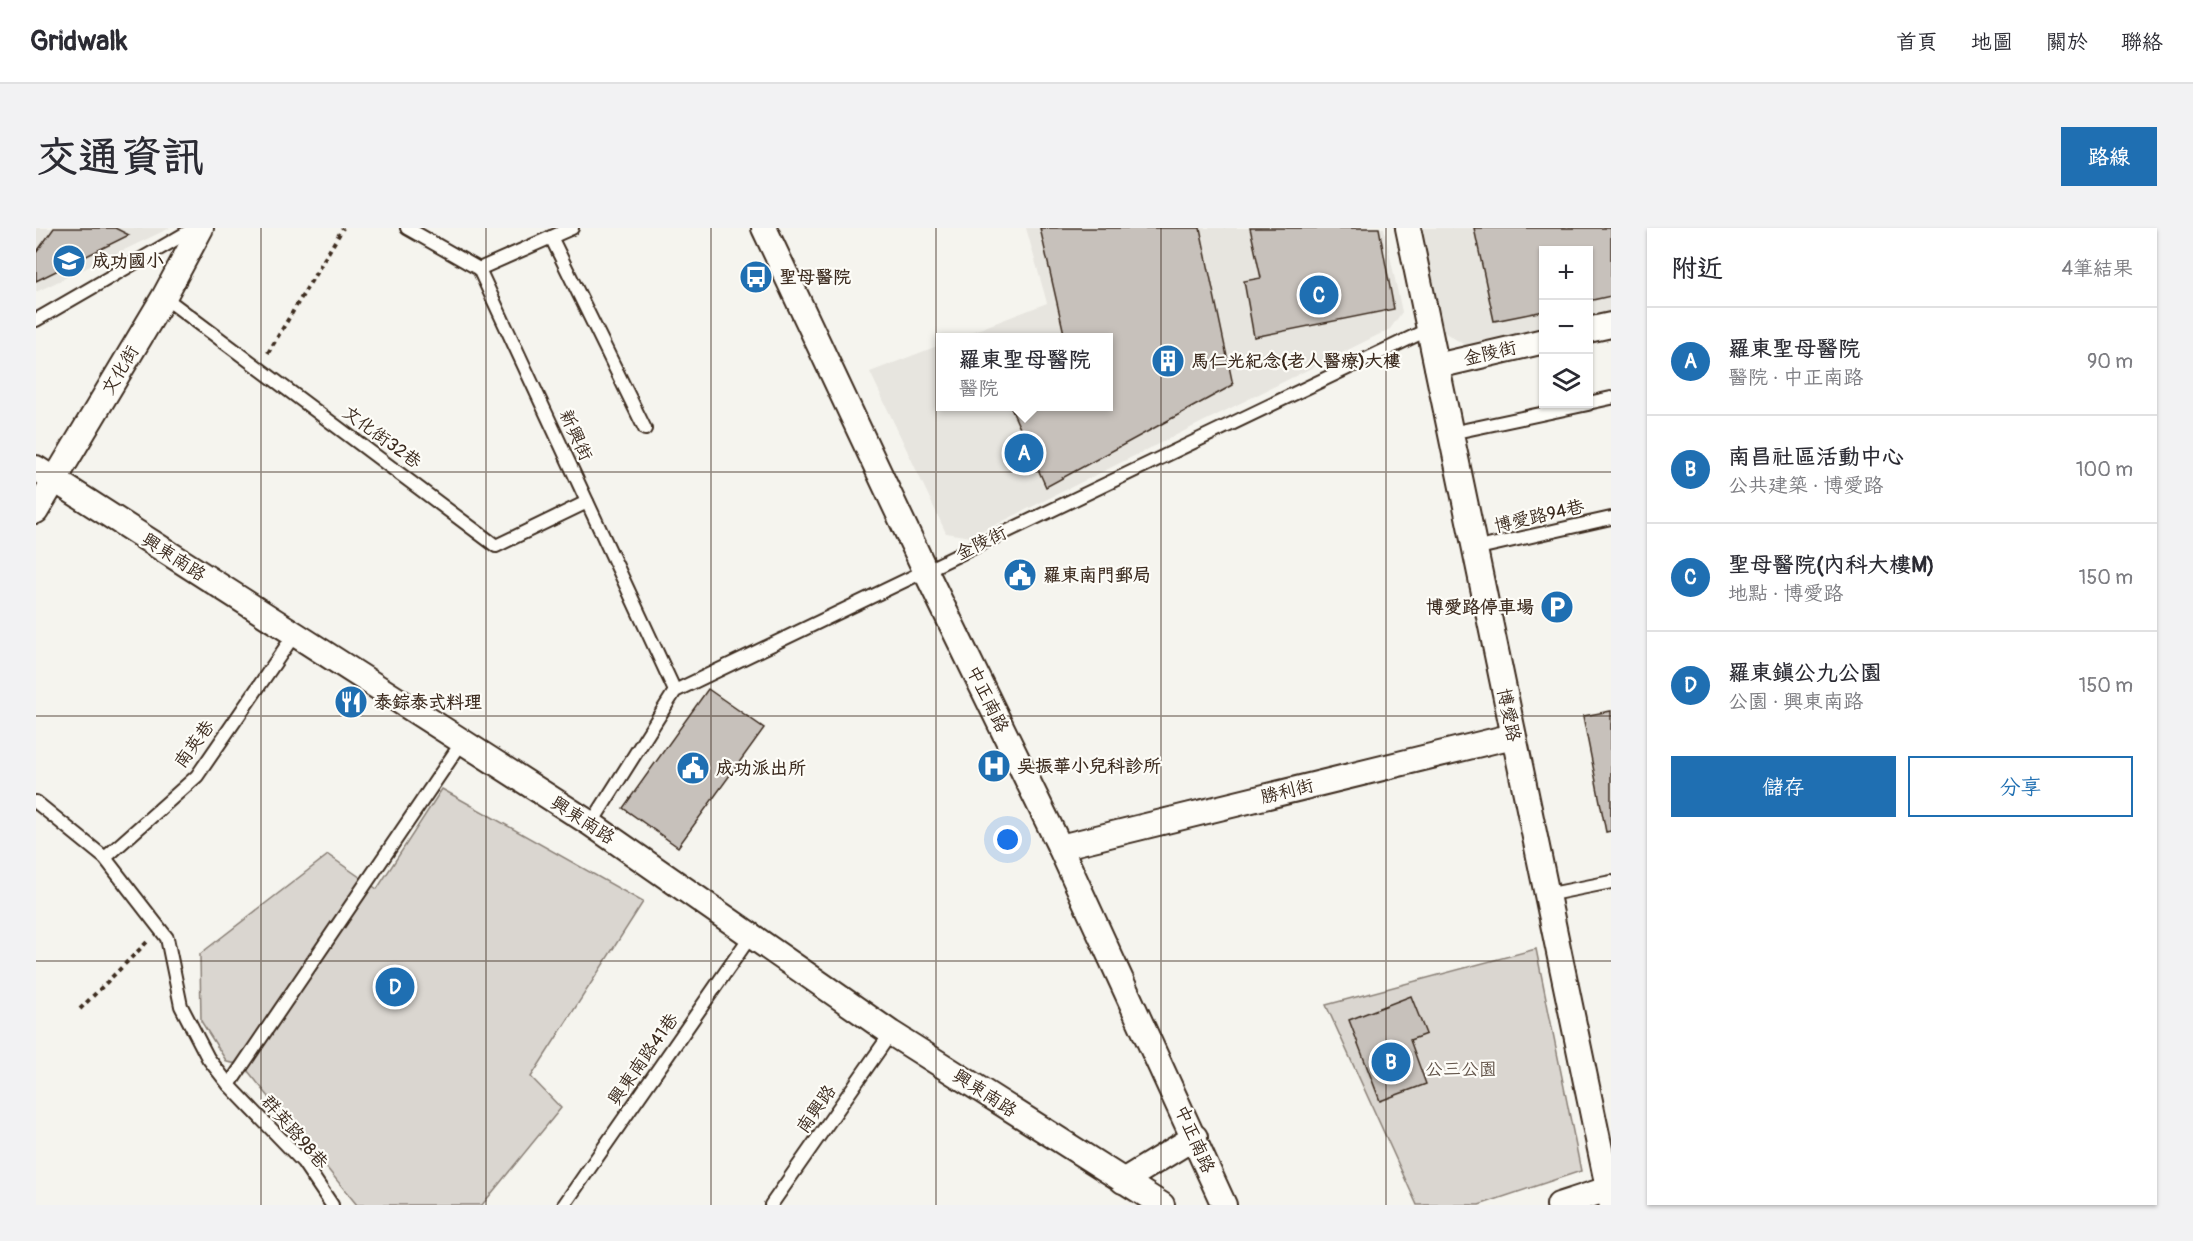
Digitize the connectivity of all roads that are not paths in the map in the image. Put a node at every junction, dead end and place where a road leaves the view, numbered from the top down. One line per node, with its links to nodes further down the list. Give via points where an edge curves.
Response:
1 (195, 228): 10 (lane)
2 (201, 228): 9 (street, 文化街)
3 (407, 228): 8 (lane)
4 (572, 228): 7 (lane)
5 (764, 228): 26 (street, 中正南路)
6 (1408, 228): 12 (street, 博愛路)
7 (551, 237): 8 (lane); 19 (lane)
8 (479, 270): 22 (lane, 新興街)
9 (164, 297): 21 (street, 文化街); 22 (lane, 文化街32巷, via 496,546)
10 (36, 320)
11 (1611, 325): 13 (street)
12 (1429, 329): 15 (street, 博愛路); 26 (lane, 金陵街)
13 (1593, 329)
14 (1539, 342): 15 (street, 金陵街)
15 (1437, 366): 20 (street, 博愛路)
16 (1611, 398): 17 (lane)
17 (1593, 402)
18 (1566, 408): 20 (lane)
19 (645, 429)
20 (1451, 434): 25 (street, 博愛路)
21 (44, 474): 23 (street, 文化街); 27 (street, 興東南路)
22 (587, 502): 28 (lane, 新興街)
23 (36, 511)
24 (1611, 518): 25 (lane, 博愛路94巷)
25 (1474, 549): 29 (street, 博愛路)
26 (925, 570): 28 (lane, 金陵街); 33 (street, 中正南路)
27 (294, 634): 30 (street, 興東南路); 34 (lane, 南英巷, via 197,776)
28 (675, 691): 32 (lane)
29 (1513, 736): 33 (street, 勝利街); 36 (street, 博愛路)
30 (462, 742): 32 (street, 興東南路); 39 (lane)
31 (36, 802): 34 (lane, 群英路98巷)
32 (591, 824): 37 (street, 興東南路)
33 (1060, 847): 40 (street, 中正南路)
34 (105, 858): 39 (lane, 群英路98巷, via 167,938 181,1006 208,1058)
35 (1611, 882): 36 (lane)
36 (1546, 895): 42 (street, 博愛路)
37 (752, 934): 38 (street, 興東南路); 44 (lane, 興東南路41巷)
38 (891, 1033): 41 (street, 興東南路); 45 (lane, 南興路)
39 (229, 1085): 43 (lane, 群英路98巷, via 303,1162)
40 (1195, 1137): 41 (street); 47 (street, 中正南路)
41 (1123, 1181): 46 (street, 興東南路)
42 (1610, 1193): 48 (street)
43 (332, 1205)
44 (564, 1205)
45 (771, 1205)
46 (1162, 1205)
47 (1224, 1205)
48 (1559, 1205)

